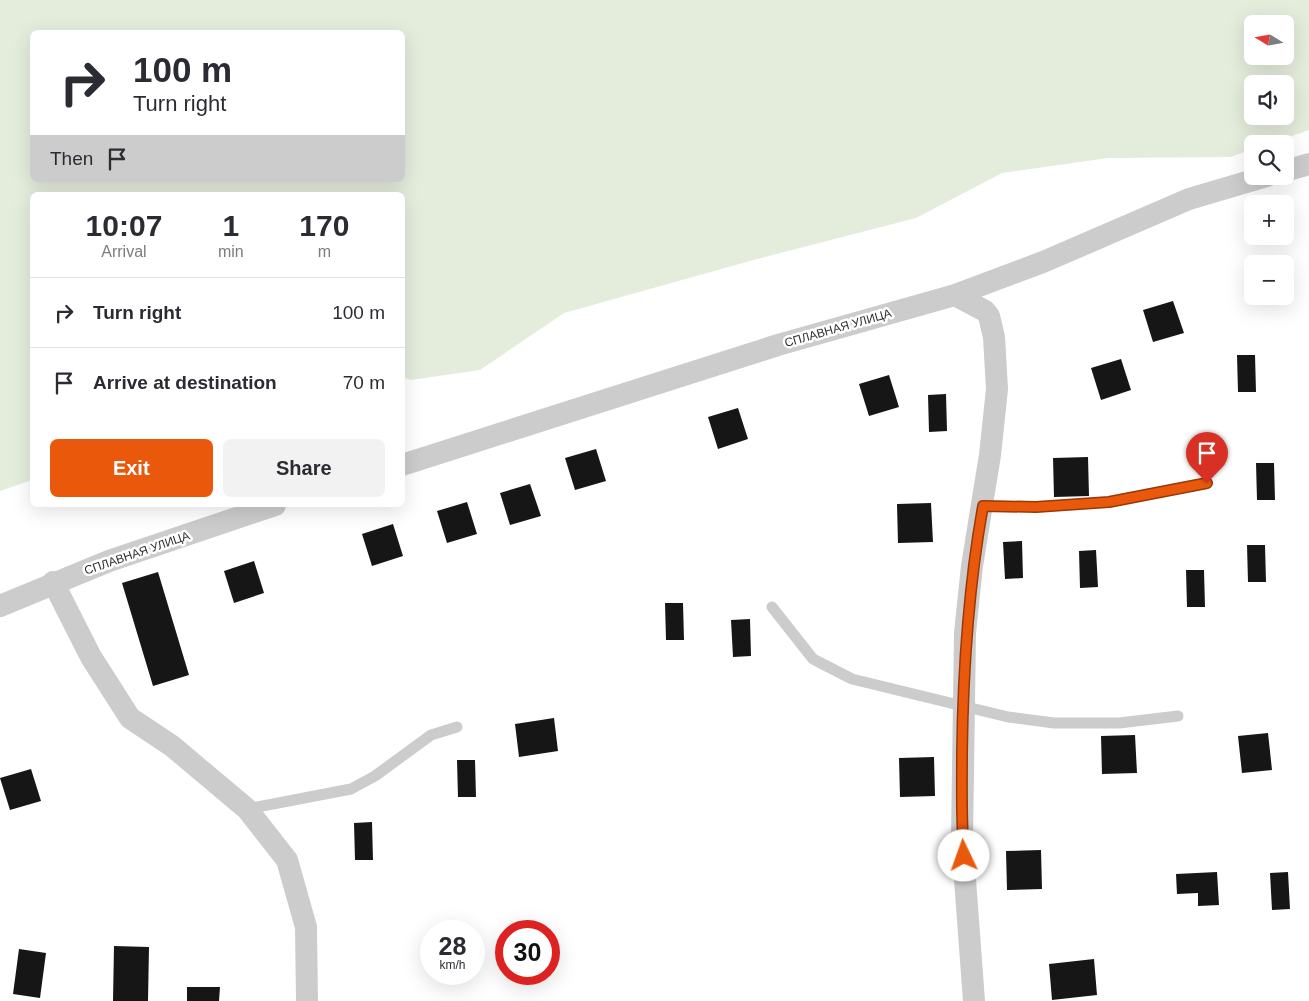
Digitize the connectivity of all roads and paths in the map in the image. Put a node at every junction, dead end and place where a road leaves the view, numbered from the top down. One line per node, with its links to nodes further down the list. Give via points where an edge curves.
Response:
1 (1309, 164): 2 (street)
2 (1294, 168)
3 (1244, 183): 4 (street, СПЛАВНАЯ УЛИЦА, via 1189,199 1043,262)
4 (955, 295): 5 (street, СПЛАВНАЯ УЛИЦА, via 778,345); 7 (street, via 985,311 992,322 994,337 997,389)
5 (405, 464)
6 (1207, 483): 7 (lane, via 1109,502 1036,507)
7 (983, 506): 12 (street, via 966,624)
8 (269, 507): 9 (street, СПЛАВНАЯ УЛИЦА)
9 (53, 582): 10 (street, СПЛАВНАЯ УЛИЦА); 15 (street, via 91,657 130,718 172,746)
10 (0, 606)
11 (772, 607): 12 (lane, via 813,659 852,679)
12 (963, 705): 13 (lane, via 1008,717 1054,724 1118,723); 17 (street, via 962,839)
13 (1178, 716)
14 (457, 727): 15 (lane, via 431,735 375,776 351,789)
15 (247, 809): 16 (street, via 287,860 306,927)
16 (308, 1001)
17 (974, 1001)

